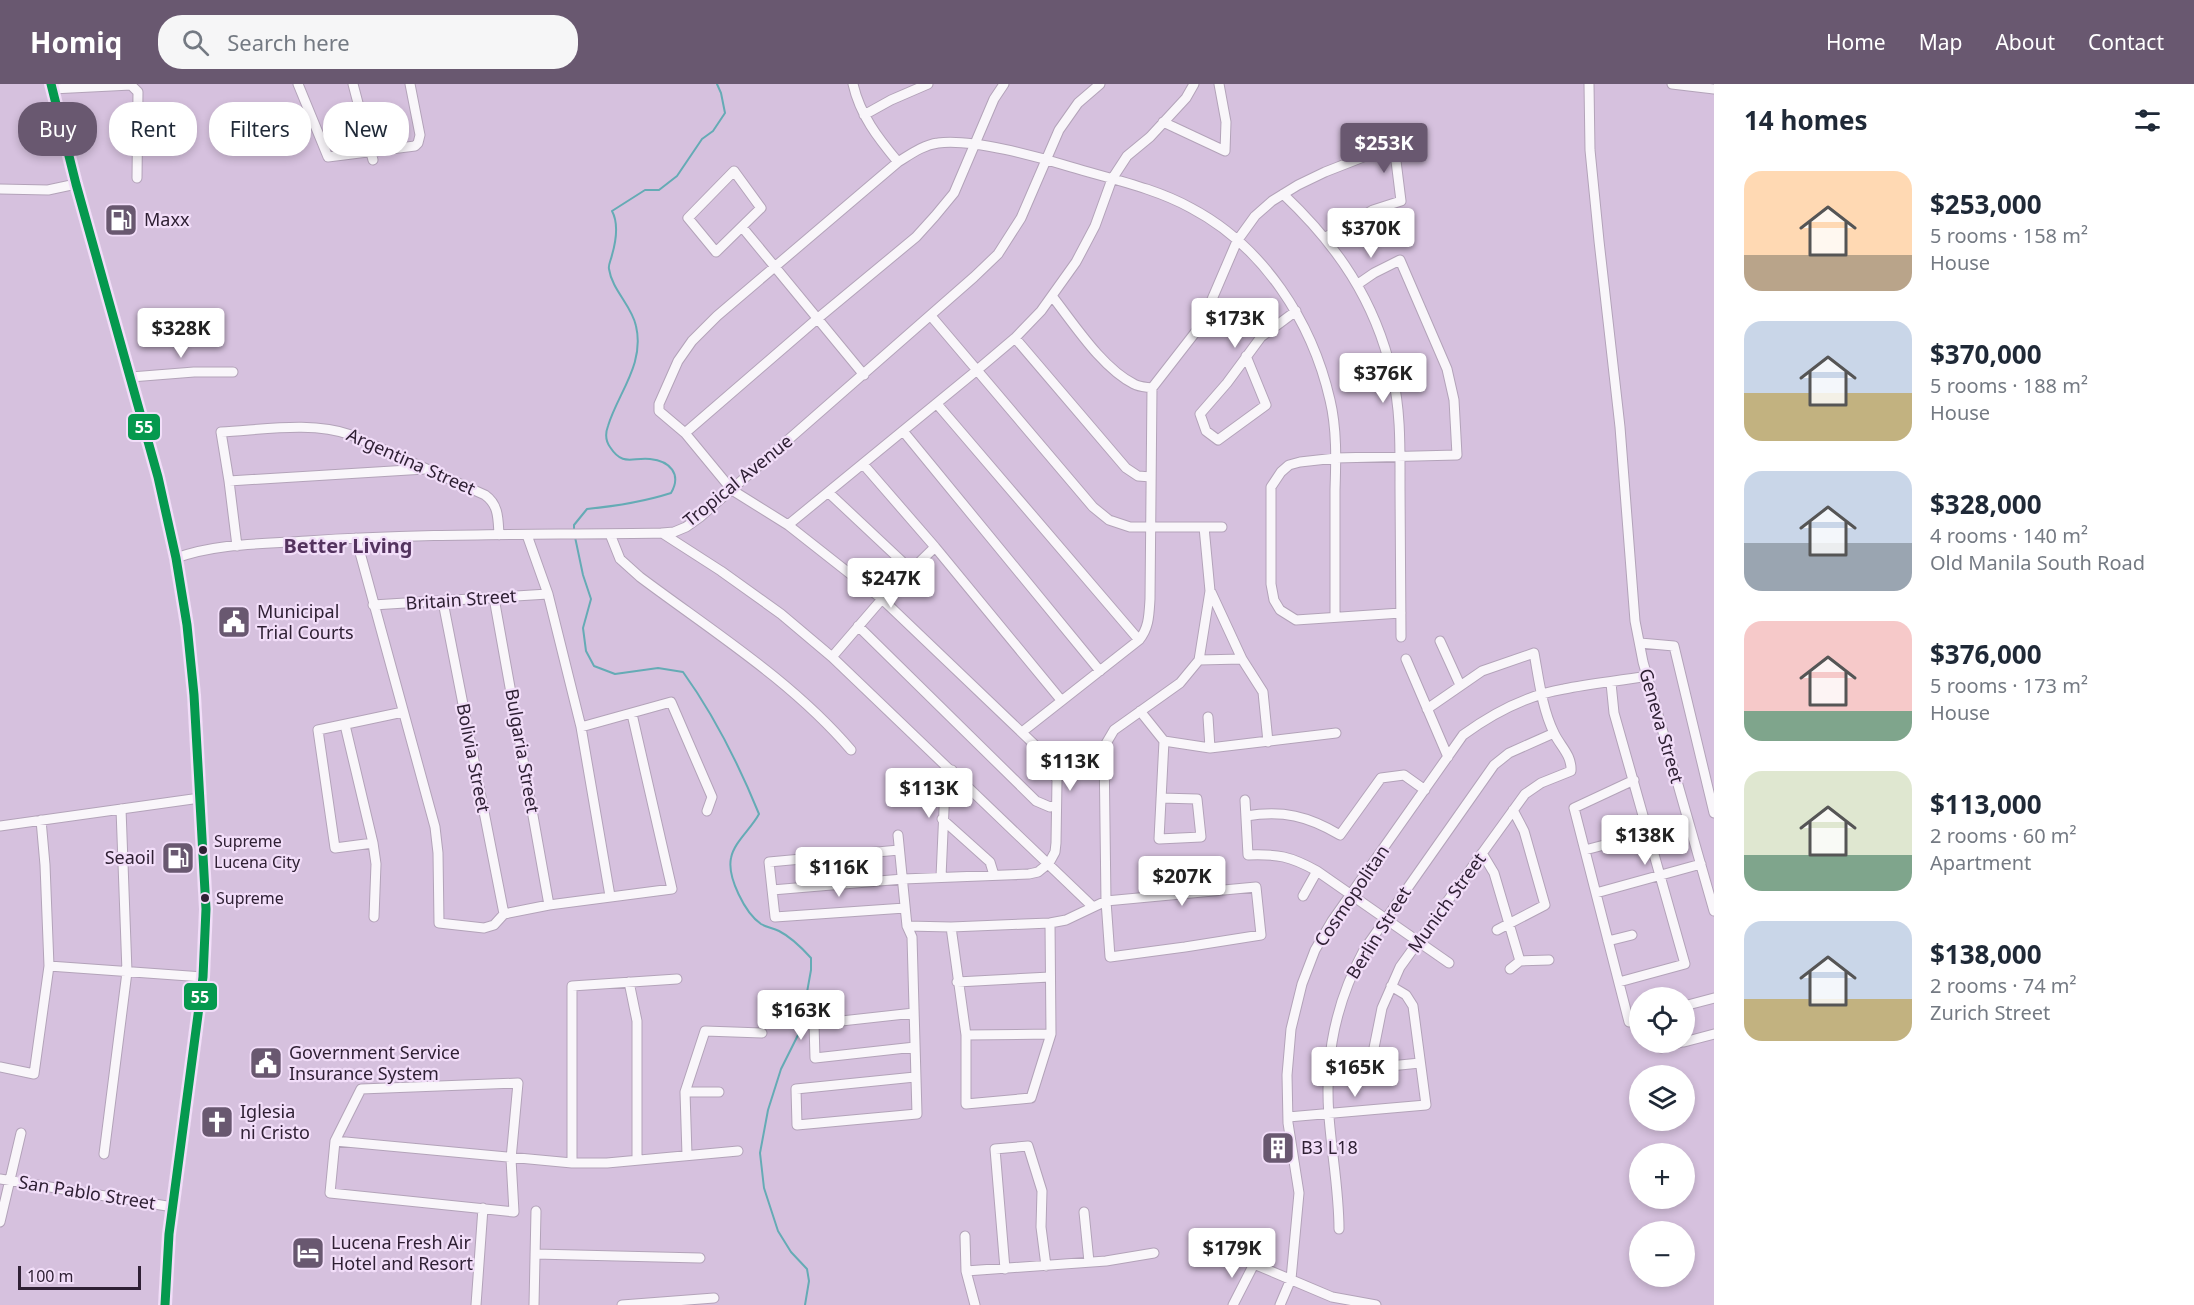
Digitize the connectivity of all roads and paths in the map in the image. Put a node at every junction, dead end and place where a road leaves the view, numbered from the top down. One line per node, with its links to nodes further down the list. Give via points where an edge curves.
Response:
1 (298, 84): 19 (street)
2 (353, 84): 14 (street)
3 (410, 84): 18 (street, via 420,135 418,143)
4 (853, 84): 15 (street)
5 (928, 84): 15 (street)
6 (1004, 84): 17 (street)
7 (1100, 84): 22 (street, Tropical Avenue, via 1078,103 1059,130)
8 (1194, 84): 16 (street)
9 (1219, 84): 16 (street, via 1226,122 1225,152)
10 (1589, 84): 81 (street, Geneva Street, via 1590,150)
11 (1672, 84): 13 (street)
12 (52, 86): 24 (street, via 131,85 138,92); 26 (main road)
13 (1714, 89)
14 (358, 102)
15 (864, 115): 23 (street)
16 (1163, 122): 25 (street, via 1127,156)
17 (973, 144): 22 (street); 23 (street, via 938,143); 37 (street, via 954,193 935,216 916,237)
18 (409, 147)
19 (323, 148)
20 (326, 156): 21 (street)
21 (372, 156)
22 (1046, 159): 25 (street); 36 (street, Tropical Avenue, via 1021,218 998,254)
23 (898, 162): 32 (street)
24 (136, 178)
25 (1112, 179): 31 (street, via 1190,207 1219,224); 34 (street, via 1095,226)
26 (76, 184): 27 (street, via 48,190); 43 (main road)
27 (0, 189)
28 (1283, 194): 30 (street); 30 (street, via 1325,172 1394,145 1401,201 1372,210); 31 (street, via 1255,216)
29 (742, 227): 29 (street, via 716,252 688,218 734,171 761,208); 32 (street)
30 (1326, 237): 33 (street)
31 (1237, 241): 35 (street, via 1270,273); 44 (street, via 1201,326)
32 (775, 268): 37 (street); 47 (street, via 717,316 678,361 659,411)
33 (1358, 284): 48 (street, via 1393,374); 48 (street, via 1400,260 1447,369 1454,400 1457,455)
34 (1052, 296): 38 (street); 44 (street, via 1119,374 1136,385)
35 (1296, 311): 39 (street, via 1261,337); 49 (street, via 1316,350 1331,402)
36 (931, 316): 40 (street); 42 (street, Tropical Avenue)
37 (817, 319): 42 (street); 47 (street)
38 (1015, 338): 40 (street); 52 (street, via 1126,468 1138,476)
39 (1246, 356): 39 (street, via 1200,414 1206,431 1218,440 1266,405)
40 (976, 371): 45 (street); 57 (street, via 1093,507 1109,520 1130,527)
41 (233, 372): 43 (street)
42 (864, 375): 54 (street, Tropical Avenue)
43 (131, 377): 67 (main road)
44 (1152, 388): 52 (street)
45 (937, 404): 46 (street); 79 (street)
46 (903, 431): 50 (street); 86 (street)
47 (685, 433): 54 (street)
48 (1400, 457): 49 (street); 75 (street)
49 (1335, 458): 76 (street); 76 (street, via 1289,465 1271,487 1271,584 1274,600 1287,616 1296,620)
50 (863, 464): 55 (street); 66 (street)
51 (429, 469): 53 (street); 53 (street, Argentina Street, via 326,428 221,432); 62 (street, Argentina Street, via 490,499 498,512)
52 (1151, 477): 57 (street)
53 (229, 481): 65 (street)
54 (732, 490): 56 (street); 60 (street, Tropical Avenue, via 686,527)
55 (829, 493): 56 (street); 68 (street)
56 (788, 525): 72 (street)
57 (1150, 527): 58 (street); 79 (street, via 1148,624)
58 (1204, 527): 59 (street); 69 (street)
59 (1222, 527)
60 (662, 533): 61 (street, Tropical Avenue); 82 (street, via 782,614)
61 (609, 534): 63 (street, Tropical Avenue); 105 (street, via 620,559 633,571 797,696)
62 (499, 535): 63 (street, Tropical Avenue); 64 (street, Tropical Avenue)
63 (528, 535): 70 (street)
64 (356, 538): 65 (street, Tropical Avenue); 74 (street)
65 (237, 546): 67 (street, Tropical Avenue)
66 (935, 547): 68 (street); 91 (street)
67 (176, 558): 110 (main road, via 187,625)
68 (910, 569): 72 (street)
69 (1210, 591): 83 (street); 85 (street)
70 (548, 594): 71 (street, Britain Street); 98 (street)
71 (494, 598): 73 (street, Britain Street); 141 (street, Bulgaria Street)
72 (882, 599): 77 (street); 99 (street)
73 (443, 602): 74 (street, Britain Street); 145 (street, Bolivia Street)
74 (374, 605): 94 (street)
75 (1401, 613): 76 (street); 78 (street)
76 (1335, 617)
77 (858, 626): 82 (street); 113 (street, via 1036,801 1050,807)
78 (1401, 637)
79 (1139, 640): 86 (street)
80 (1440, 641): 89 (street)
81 (1640, 644): 87 (street, Geneva Street); 117 (street, via 1674,646)
82 (832, 657): 107 (street)
83 (1242, 659): 85 (street); 103 (street, via 1263,693)
84 (1406, 659): 92 (street)
85 (1199, 660): 93 (street, via 1180,683)
86 (1100, 671): 91 (street)
87 (1647, 676): 88 (street, Cosmopolitan); 129 (street, Geneva Street)
88 (1611, 683): 90 (street, Cosmopolitan); 108 (street, via 1614,713)
89 (1460, 685): 90 (street, via 1482,671 1534,653); 92 (street)
90 (1541, 695): 101 (street); 106 (street, Cosmopolitan, via 1486,718 1463,735)
91 (1061, 700): 99 (street)
92 (1427, 709): 106 (street)
93 (1140, 711): 102 (street); 140 (street, via 1114,730 1104,747)
94 (403, 712): 97 (street); 145 (street, via 435,827 439,923 484,928 494,925)
95 (632, 714): 98 (street); 116 (street, via 671,702 712,797); 138 (street, via 672,889)
96 (1208, 717): 104 (street)
97 (345, 725): 123 (street); 123 (street, via 318,730 335,848)
98 (581, 727): 138 (street)
99 (1022, 732): 113 (street, via 1054,770)
100 (1336, 733): 103 (street)
101 (1554, 733): 115 (street, Munich Street, via 1572,762 1571,771 1541,783 1525,794); 147 (street, Berlin Street, via 1509,753 1494,765)
102 (1164, 741): 104 (street); 111 (street)
103 (1268, 741): 104 (street)
104 (1210, 748)
105 (851, 750)
106 (1448, 757): 109 (street, Cosmopolitan)
107 (952, 770): 119 (street, via 945,787); 128 (street)
108 (1634, 780): 126 (street, via 1574,808); 132 (street)
109 (1425, 790): 118 (street, via 1404,776 1381,778 1340,835 1293,815 1268,812); 137 (street, Cosmopolitan)
110 (200, 798): 114 (street); 162 (main road, via 206,909)
111 (1161, 798): 111 (street, via 1159,839 1201,837 1197,799)
112 (1245, 800): 118 (street)
113 (1056, 805): 128 (street, via 1055,852)
114 (121, 809): 120 (street); 161 (street)
115 (1513, 810): 127 (street, Munich Street); 149 (street, via 1524,831 1545,905)
116 (706, 811)
117 (1714, 813)
118 (1246, 816): 130 (street, via 1248,855 1275,854 1297,859)
119 (942, 819): 131 (street, via 990,862); 133 (street)
120 (41, 820): 121 (street); 159 (street)
121 (0, 826)
122 (898, 835): 125 (street)
123 (373, 843): 146 (street)
124 (1608, 844): 126 (street)
125 (899, 850): 134 (street); 135 (street, via 769,862)
126 (1585, 850): 136 (street)
127 (1482, 853): 149 (street, via 1494,873); 155 (street, Munich Street)
128 (1049, 863): 131 (street, via 1029,874); 142 (street)
129 (1701, 864): 132 (street); 144 (street, Geneva Street)
130 (1317, 871): 137 (street); 139 (street)
131 (994, 875): 133 (street)
132 (1660, 875): 136 (street); 167 (street, via 1685,964)
133 (941, 877): 134 (street)
134 (903, 879): 135 (street); 143 (street)
135 (772, 890): 143 (street, via 775,917)
136 (1596, 893): 154 (street)
137 (1351, 894): 147 (street); 185 (street, Cosmopolitan, via 1315,950 1302,984 1291,1029)
138 (610, 896): 141 (street)
139 (1303, 896)
140 (1106, 901): 140 (street, via 1256,887 1261,935 1110,957); 142 (street)
141 (549, 905): 145 (street)
142 (1093, 907): 148 (street)
143 (905, 908): 150 (street)
144 (1714, 911)
145 (504, 914)
146 (375, 917)
147 (1386, 919): 155 (street); 184 (street, Berlin Street, via 1364,950 1339,1010 1328,1069)
148 (1050, 923): 151 (street); 163 (street)
149 (1509, 924): 152 (street); 157 (street)
150 (907, 926): 151 (street); 171 (street, via 912,937)
151 (951, 927): 166 (street)
152 (1497, 930)
153 (1632, 935): 154 (street)
154 (1608, 941): 167 (street)
155 (1419, 942): 158 (street); 168 (street, Munich Street)
156 (1549, 960): 157 (street)
157 (1520, 961): 160 (street)
158 (1449, 963)
159 (49, 966): 161 (street); 180 (street, via 34,1074)
160 (1510, 969)
161 (127, 972): 162 (street); 189 (street)
162 (202, 977): 196 (main road)
163 (1050, 977): 166 (street); 174 (street)
164 (677, 979): 165 (street)
165 (629, 982): 192 (street, via 637,1021); 193 (street, via 573,986)
166 (957, 982): 176 (street)
167 (1619, 982): 172 (street)
168 (1391, 986): 179 (street, via 1406,995 1413,1006); 179 (street, Munich Street, via 1382,1008 1370,1068)
169 (1714, 998): 170 (street)
170 (1695, 1003)
171 (914, 1013): 178 (street); 178 (street, via 814,1024 815,1058)
172 (1629, 1022)
173 (762, 1033): 182 (street, via 705,1031)
174 (1051, 1034): 176 (street); 176 (street, via 1031,1098 966,1104)
175 (1714, 1034): 177 (street)
176 (966, 1035)
177 (1695, 1039)
178 (915, 1047): 181 (street)
179 (1420, 1063): 184 (street, via 1426,1105)
180 (0, 1067)
181 (915, 1077): 181 (street, via 917,1114 797,1125 796,1089)
182 (685, 1092): 183 (street); 190 (street)
183 (719, 1092)
184 (1330, 1114): 185 (street); 201 (street, Berlin Street)
185 (1288, 1117): 210 (street, Cosmopolitan, via 1299,1193)
186 (21, 1133): 195 (street)
187 (335, 1141): 191 (street); 191 (street, via 361,1089 518,1083); 197 (street, via 330,1193)
188 (738, 1151): 190 (street)
189 (104, 1154)
190 (687, 1155): 192 (street)
191 (511, 1159): 193 (street); 197 (street, via 513,1212)
192 (637, 1160): 193 (street)
193 (572, 1163)
194 (0, 1179): 195 (street, San Pablo Street)
195 (10, 1181): 196 (street, San Pablo Street); 200 (street)
196 (173, 1206): 213 (main road)
197 (483, 1208): 214 (street)
198 (536, 1211): 204 (street)
199 (1084, 1212): 206 (street)
200 (0, 1222)
201 (1339, 1229)
202 (965, 1236): 209 (street)
203 (1154, 1253): 206 (street)
204 (535, 1254): 205 (street); 215 (street)
205 (700, 1258)
206 (1089, 1262): 207 (street)
207 (1046, 1266): 208 (street); 208 (street, via 1042,1191 1028,1146 995,1149)
208 (1005, 1269): 209 (street)
209 (966, 1271): 217 (street)
210 (1291, 1280): 212 (street); 218 (street, via 1254,1264); 219 (street, Cosmopolitan)
211 (714, 1298): 216 (street)
212 (1330, 1301): 220 (street)
213 (165, 1305)
214 (476, 1305)
215 (534, 1305)
216 (622, 1305)
217 (975, 1305)
218 (1233, 1305)
219 (1280, 1305)
220 (1376, 1305)

